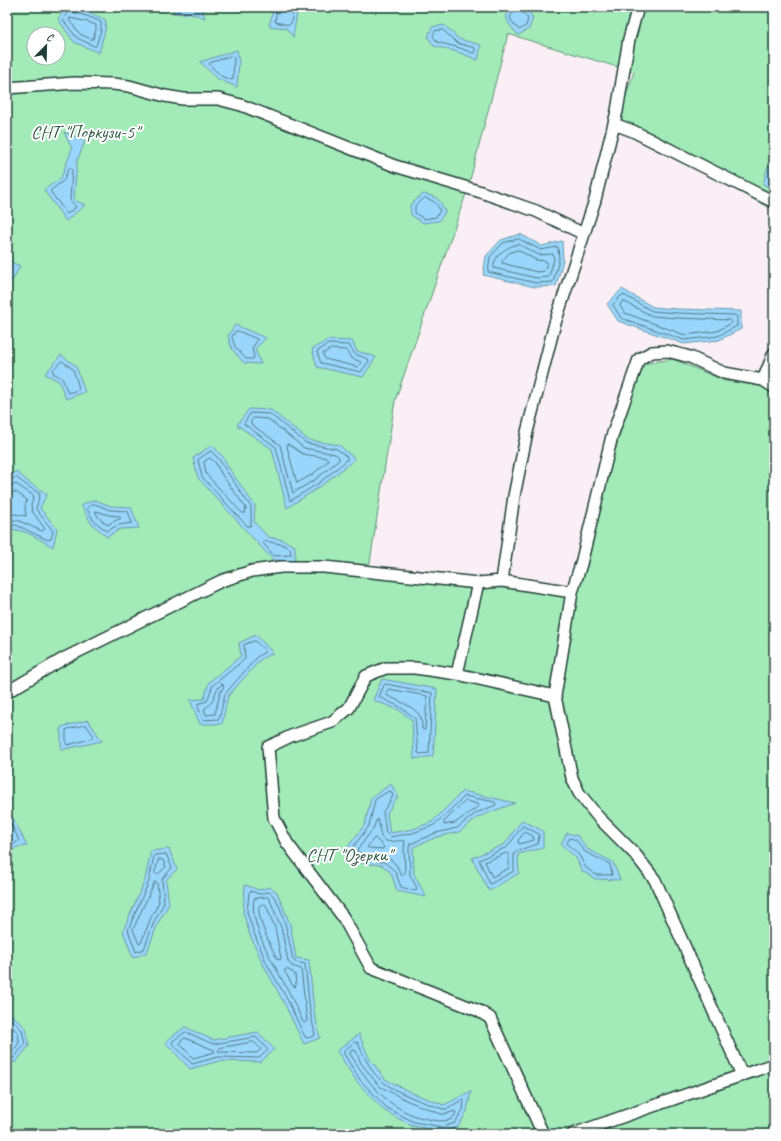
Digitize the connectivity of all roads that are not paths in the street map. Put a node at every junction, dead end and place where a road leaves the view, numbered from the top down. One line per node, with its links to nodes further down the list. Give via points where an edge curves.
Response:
1 (638, 7): 3 (street, via 629,39)
2 (7, 88): 5 (street, via 75,83 113,84 183,99 218,99 241,105 395,166 536,211)
3 (614, 124): 4 (street, via 633,131); 5 (street)
4 (774, 202)
5 (584, 234): 9 (street, via 555,323 527,432 514,496)
6 (774, 353): 7 (street)
7 (762, 380): 8 (street); 11 (street, via 724,374 690,357 667,351 652,352 639,359 612,436)
8 (774, 388)
9 (502, 580): 10 (street); 11 (street)
10 (478, 583): 12 (street); 13 (street, via 324,566 252,571 214,584 63,659)
11 (572, 592): 14 (street)
12 (457, 674): 14 (street); 17 (street, via 415,668 386,668 366,676 349,708 332,722 291,736 268,748 274,818 288,843 343,917 371,968 479,1010 490,1018)
13 (7, 692)
14 (555, 696): 16 (street, via 572,778 579,793 598,817 635,854 655,880)
15 (774, 1064): 16 (street)
16 (742, 1075): 18 (street)
17 (543, 1134)
18 (574, 1134)

